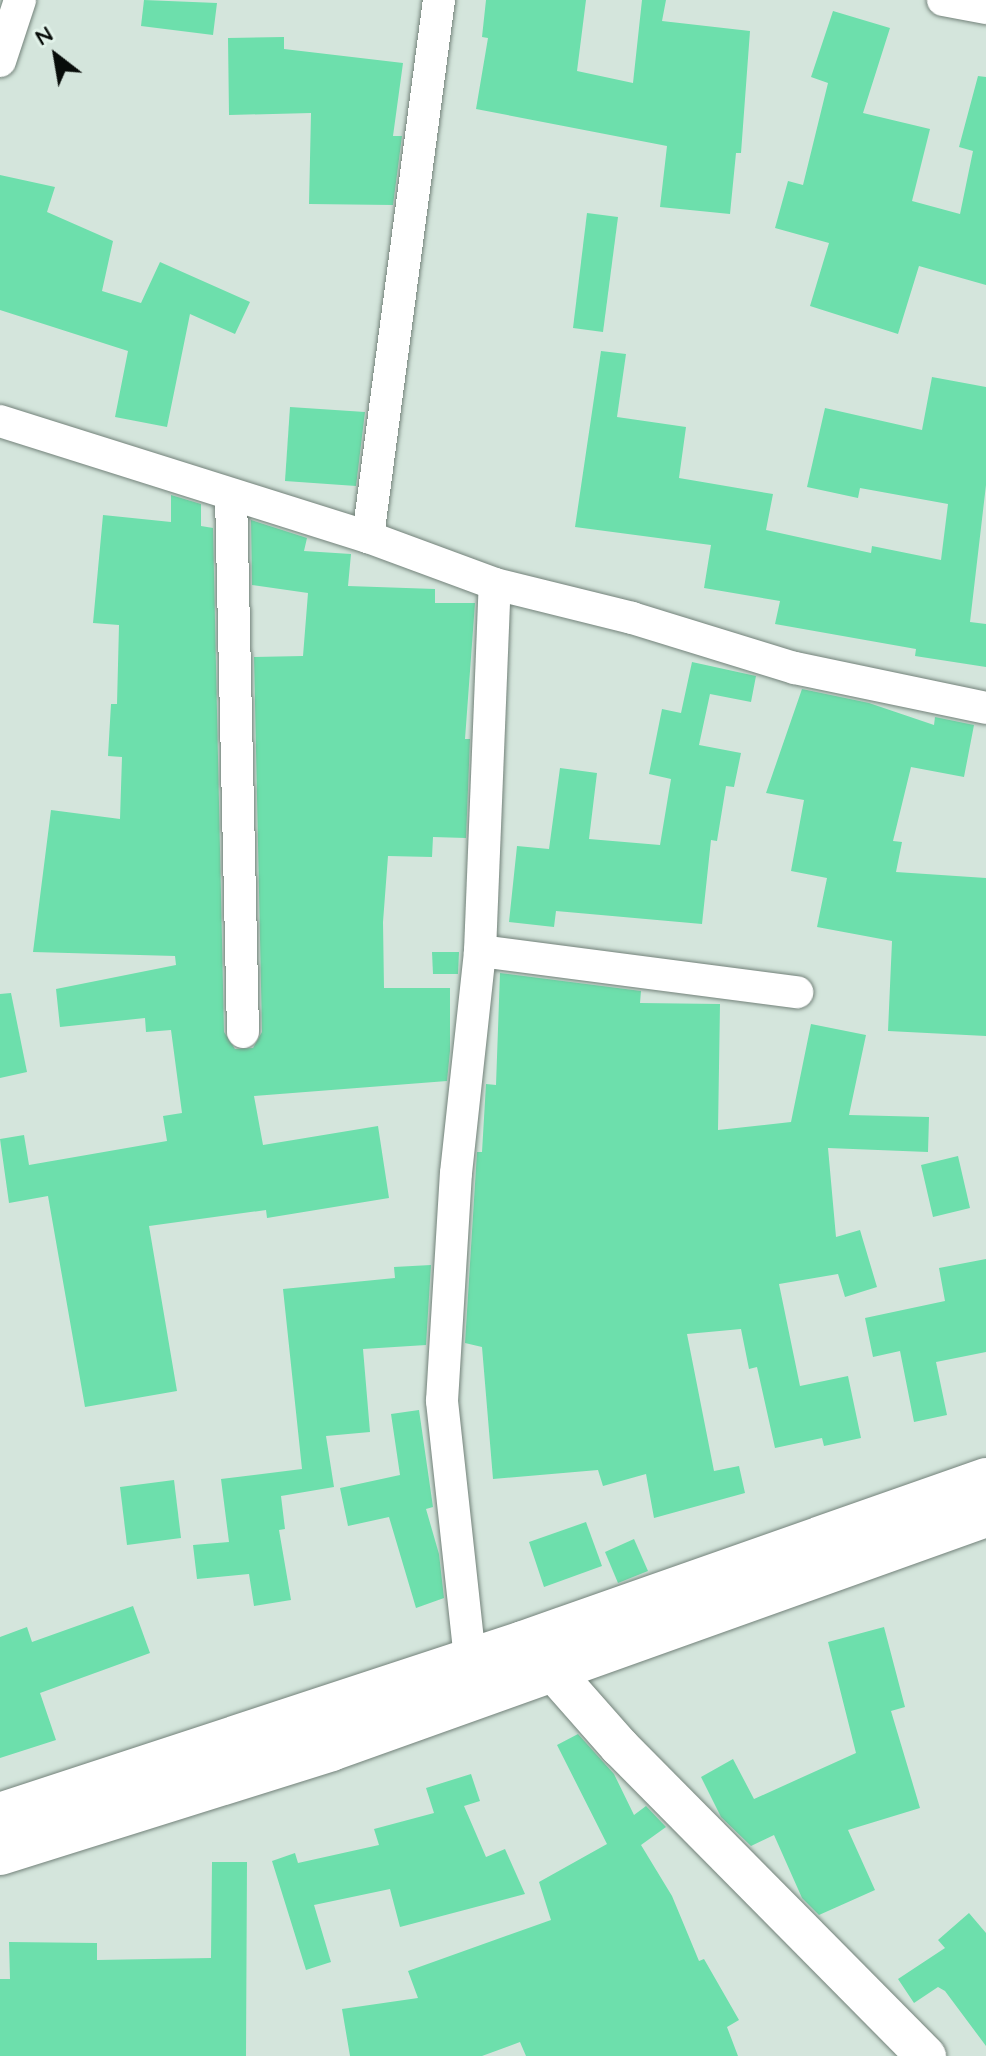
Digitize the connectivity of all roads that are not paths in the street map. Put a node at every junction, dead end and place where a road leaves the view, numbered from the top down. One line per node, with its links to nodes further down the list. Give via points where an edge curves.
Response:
1 (20, 0): 5 (street)
2 (439, 0): 8 (street)
3 (943, 0): 4 (street)
4 (986, 8)
5 (0, 61)
6 (0, 421): 7 (street)
7 (231, 495): 8 (street); 13 (street)
8 (368, 537): 9 (street)
9 (495, 584): 10 (street, via 632,618 795,668); 11 (street)
10 (986, 708)
11 (480, 951): 12 (street); 16 (street, via 456,1173 442,1401)
12 (797, 992)
13 (243, 1032)
14 (986, 1480): 16 (main road)
15 (986, 1515): 17 (main road)
16 (470, 1659): 18 (main road)
17 (552, 1670): 19 (main road, via 191,1796); 20 (street, via 620,1747)
18 (0, 1815)
19 (0, 1853)
20 (926, 2056)

